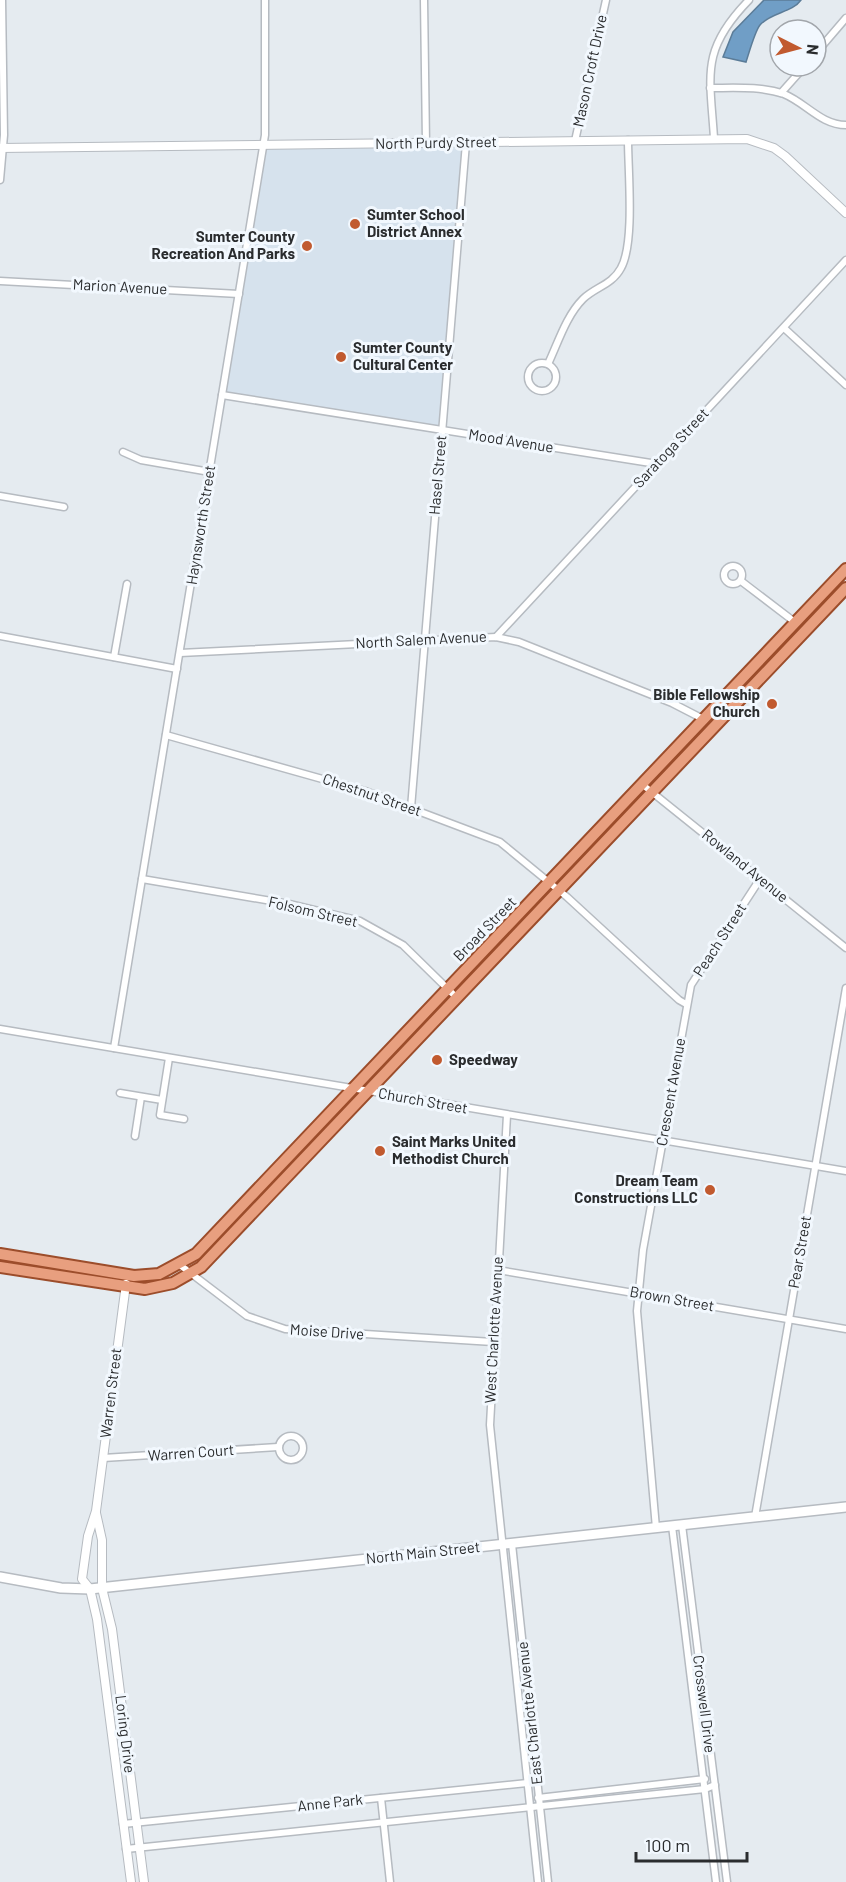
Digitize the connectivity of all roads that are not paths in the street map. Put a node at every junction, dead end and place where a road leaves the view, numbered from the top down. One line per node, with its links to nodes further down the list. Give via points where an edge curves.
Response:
1 (2, 0): 18 (street)
2 (266, 0): 17 (street, Haynsworth Street)
3 (424, 0): 15 (street)
4 (606, 0): 14 (street, Mason Croft Drive)
5 (749, 0): 9 (street, via 714,49)
6 (846, 18): 7 (street)
7 (828, 39)
8 (795, 78): 10 (street)
9 (710, 88): 10 (street); 12 (street)
10 (782, 93): 11 (street, via 828,122)
11 (846, 125)
12 (714, 138): 13 (street, North Purdy Street); 20 (street, North Purdy Street, via 747,139 774,148)
13 (628, 140): 14 (street, North Purdy Street); 25 (street, via 625,260 613,280 576,307)
14 (575, 141): 16 (street, North Purdy Street)
15 (426, 143): 16 (street, North Purdy Street); 17 (street, North Purdy Street)
16 (466, 143): 28 (street, Hasel Street)
17 (263, 146): 18 (street, North Purdy Street); 23 (street, Haynsworth Street)
18 (1, 148): 19 (street)
19 (0, 180)
20 (846, 213)
21 (846, 260): 24 (street, Saratoga Street)
22 (0, 281): 23 (street, Marion Avenue)
23 (239, 294): 27 (street, Haynsworth Street)
24 (784, 328): 26 (street); 30 (street, Saratoga Street)
25 (548, 364): 25 (street, via 535,364 528,372 529,382 536,390 546,390 554,384 556,374)
26 (846, 385)
27 (222, 395): 28 (street, Mood Avenue); 31 (street, Haynsworth Street)
28 (442, 430): 30 (street, Mood Avenue); 41 (street, Hasel Street)
29 (123, 453): 31 (street)
30 (657, 464): 40 (street, Saratoga Street)
31 (210, 472): 42 (street, Haynsworth Street)
32 (0, 496): 33 (street)
33 (64, 507)
34 (846, 569): 38 (main road, Broad Street)
35 (741, 581): 38 (street)
36 (127, 584): 43 (street)
37 (846, 588): 46 (main road, Broad Street)
38 (796, 623): 45 (main road, Broad Street)
39 (0, 636): 43 (street)
40 (496, 637): 41 (street, North Salem Avenue); 45 (street, North Salem Avenue, via 519,642)
41 (425, 639): 42 (street, North Salem Avenue); 50 (street, Hasel Street)
42 (180, 653): 44 (street, Haynsworth Street)
43 (114, 657): 44 (street)
44 (177, 669): 47 (street, Haynsworth Street)
45 (705, 720): 46 (street, North Salem Avenue); 48 (main road, Broad Street)
46 (715, 728): 49 (main road, Broad Street)
47 (166, 735): 50 (street, Chestnut Street, via 334,781); 51 (street, Haynsworth Street)
48 (643, 785): 49 (street, Rowland Avenue); 53 (main road, Broad Street)
49 (653, 793): 52 (street, Rowland Avenue); 54 (main road, Broad Street)
50 (411, 808): 53 (street, Chestnut Street, via 500,842)
51 (142, 879): 57 (street, Folsom Street, via 347,916 394,938); 61 (street, Haynsworth Street)
52 (760, 879): 55 (street, Rowland Avenue); 59 (street, Peach Street, via 699,970)
53 (550, 882): 54 (street, Chestnut Street); 57 (main road, Broad Street)
54 (560, 891): 58 (main road, Broad Street); 59 (street)
55 (846, 948)
56 (846, 988): 72 (street, Pear Street)
57 (448, 989): 58 (street, Folsom Street); 63 (main road, Broad Street)
58 (457, 998): 64 (main road, Broad Street)
59 (687, 1004): 71 (street, Crescent Avenue)
60 (0, 1029): 61 (street, Church Street)
61 (114, 1048): 62 (street, Church Street)
62 (169, 1058): 63 (street, Church Street); 67 (street)
63 (353, 1089): 64 (street, Church Street); 75 (main road, Broad Street, via 196,1254)
64 (368, 1092): 68 (street, Church Street); 78 (main road, Broad Street, via 207,1261)
65 (120, 1093): 66 (street)
66 (141, 1097): 67 (street); 70 (street)
67 (162, 1100): 69 (street, via 160,1115)
68 (507, 1115): 71 (street, Church Street); 77 (street, West Charlotte Avenue)
69 (184, 1119)
70 (135, 1136)
71 (662, 1141): 72 (street, Church Street); 81 (street, Crescent Avenue)
72 (815, 1166): 73 (street, Church Street); 82 (street, Pear Street)
73 (846, 1172)
74 (0, 1254): 79 (main road, Broad Street)
75 (180, 1265): 78 (street, Moise Drive); 79 (main road, Broad Street, via 159,1274)
76 (0, 1268): 80 (main road, Broad Street)
77 (498, 1270): 81 (street, Brown Street); 84 (street, West Charlotte Avenue)
78 (191, 1273): 80 (main road, Broad Street, via 155,1288); 84 (street, Moise Drive, via 247,1316 285,1329)
79 (127, 1275): 80 (street, Warren Street)
80 (125, 1288): 86 (street, Warren Street)
81 (638, 1294): 82 (street, Brown Street); 91 (street, Crescent Avenue)
82 (789, 1319): 83 (street, Brown Street); 89 (street, Pear Street)
83 (846, 1329)
84 (493, 1342): 92 (street, West Charlotte Avenue, via 490,1425)
85 (278, 1447): 85 (street, Warren Court, via 282,1456 291,1460 303,1450 300,1440 291,1436 282,1439); 86 (street, Warren Court)
86 (103, 1458): 88 (street, Warren Street)
87 (846, 1507): 89 (main road, North Main Street)
88 (96, 1511): 94 (street, Warren Street, via 102,1540); 95 (street, Warren Street, via 82,1579)
89 (755, 1517): 90 (main road, North Main Street)
90 (677, 1526): 91 (main road, North Main Street); 96 (street, Crosswell Drive); 99 (street, Crosswell Drive)
91 (656, 1528): 92 (main road, North Main Street)
92 (507, 1544): 94 (main road, North Main Street); 97 (street, East Charlotte Avenue); 98 (street, East Charlotte Avenue)
93 (0, 1577): 95 (main road, North Main Street)
94 (102, 1588): 95 (main road, North Main Street); 105 (street, Loring Drive, via 112,1629)
95 (90, 1589): 107 (street, Loring Drive)
96 (704, 1778): 99 (street); 100 (street, Crosswell Drive); 101 (street)
97 (528, 1782): 98 (street, Anne Park); 102 (street, Anne Park); 103 (street, East Charlotte Avenue)
98 (537, 1782): 101 (street, East Charlotte Avenue)
99 (715, 1785): 100 (street, Anne Park); 116 (street, Crosswell Drive)
100 (705, 1789): 104 (street, Anne Park); 115 (street, Crosswell Drive)
101 (539, 1797): 103 (street); 104 (street, East Charlotte Avenue)
102 (381, 1798): 105 (street, Anne Park); 106 (street)
103 (531, 1806): 104 (street, Anne Park); 106 (street, Anne Park); 113 (street, East Charlotte Avenue)
104 (540, 1806): 114 (street, East Charlotte Avenue)
105 (136, 1822): 107 (street, Anne Park); 108 (street, Loring Drive)
106 (383, 1822): 108 (street, Anne Park); 112 (street)
107 (123, 1824): 109 (street, Loring Drive)
108 (140, 1848): 109 (street, Anne Park); 111 (street, Loring Drive)
109 (126, 1849): 110 (street, Loring Drive)
110 (131, 1882)
111 (144, 1882)
112 (390, 1882)
113 (538, 1882)
114 (548, 1882)
115 (716, 1882)
116 (727, 1882)

